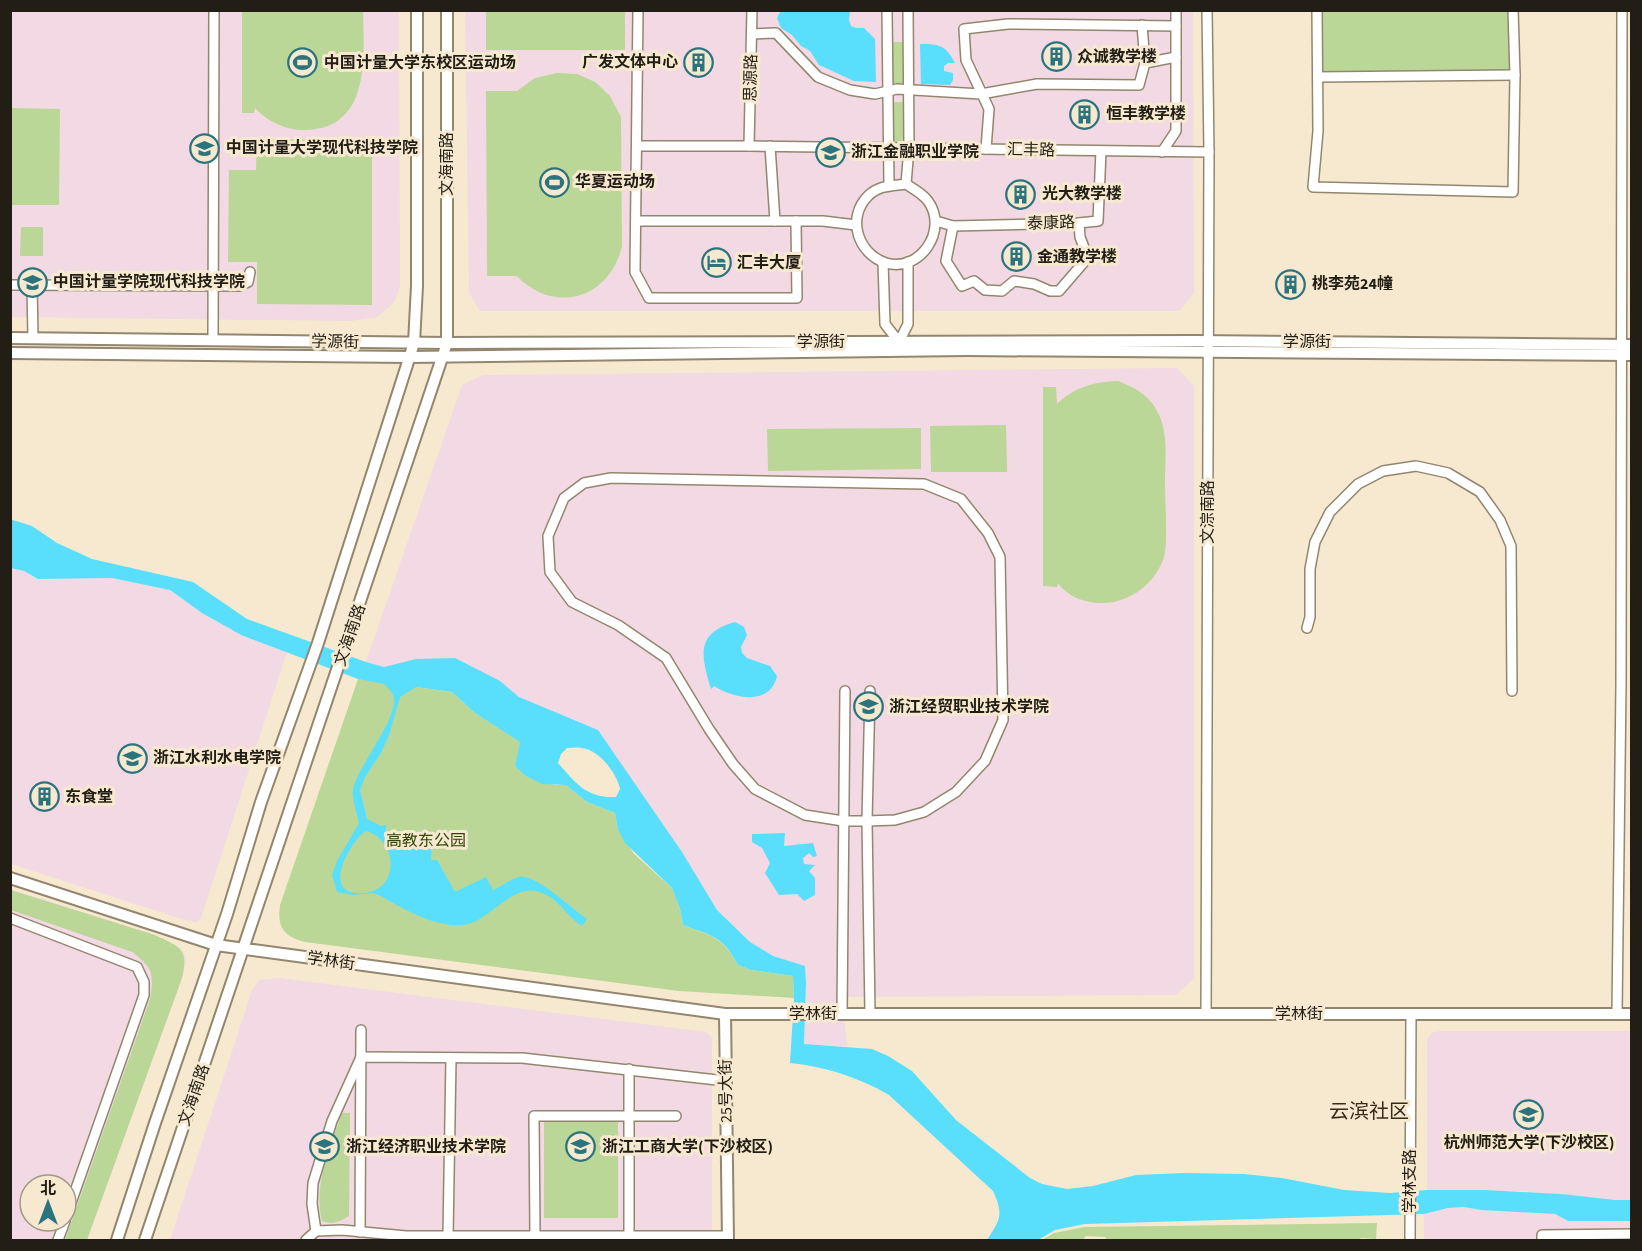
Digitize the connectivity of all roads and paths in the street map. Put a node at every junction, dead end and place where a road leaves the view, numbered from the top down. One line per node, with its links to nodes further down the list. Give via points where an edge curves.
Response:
1 (214, 10): 45 (street)
2 (417, 10): 50 (main road, 文海南路)
3 (447, 10): 51 (main road, 文海南路)
4 (638, 10): 24 (street)
5 (752, 10): 17 (street, 思源路)
6 (887, 10): 25 (street)
7 (908, 10): 26 (street)
8 (1176, 10): 16 (street)
9 (1207, 10): 30 (street, 文淙南路)
10 (1317, 10): 21 (street)
11 (1513, 10): 20 (street)
12 (1617, 10): 13 (street)
13 (1622, 11): 14 (street); 53 (street)
14 (1632, 11)
15 (1142, 25): 16 (street); 19 (street); 27 (street, via 1008,24 964,29 966,60 989,109)
16 (1176, 26): 18 (street)
17 (752, 34): 19 (street, via 776,33 818,77 850,90 875,94 897,89 981,94 1037,84 1139,86); 22 (street, 思源路)
18 (1176, 57): 19 (street); 29 (street, via 1176,131)
19 (1145, 63)
20 (1515, 75): 21 (street); 21 (street, via 1513,192 1313,187)
21 (1318, 77)
22 (749, 146): 23 (street, 汇丰路); 24 (street, 汇丰路)
23 (770, 146): 25 (street, 汇丰路); 34 (street)
24 (637, 147): 33 (street)
25 (888, 148): 26 (street, 汇丰路); 32 (street)
26 (909, 148): 27 (street, 汇丰路); 31 (street)
27 (986, 149): 28 (street, 汇丰路)
28 (1101, 151): 29 (street, 汇丰路); 37 (street, 泰康路, via 1098,220)
29 (1162, 152): 30 (street, 汇丰路)
30 (1209, 152): 52 (street, 文淙南路)
31 (906, 184): 32 (street); 36 (street, via 928,201)
32 (889, 185): 38 (street, via 868,196 860,206)
33 (636, 221): 34 (street); 35 (street, via 635,272 649,298 797,298)
34 (775, 221): 35 (street)
35 (796, 221): 38 (street)
36 (936, 221): 39 (street, 泰康路); 41 (street, via 931,244)
37 (1079, 223): 39 (street, 泰康路); 39 (street, via 1084,262 1059,291 1014,281 1002,291 985,290 974,281 962,285 946,261)
38 (856, 225): 40 (street, via 867,252)
39 (953, 226)
40 (883, 262): 41 (street); 49 (street, via 885,324)
41 (908, 262): 49 (street, via 908,324)
42 (250, 272): 45 (street, via 248,282)
43 (10, 285): 44 (street)
44 (32, 285): 45 (street); 47 (street)
45 (213, 285): 48 (street)
46 (10, 338): 47 (main road, 学源街)
47 (33, 338): 48 (main road, 学源街)
48 (213, 340): 50 (main road, 学源街)
49 (899, 342): 51 (main road, 学源街); 52 (main road, 学源街)
50 (414, 343): 51 (main road, 学源街); 56 (main road, 文海南路)
51 (447, 344): 55 (main road, 文海南路)
52 (1209, 347): 53 (main road, 学源街); 55 (main road); 72 (street, 文淙南路)
53 (1627, 350): 58 (street)
54 (10, 352): 56 (main road)
55 (443, 356): 56 (main road); 68 (main road, 文海南路)
56 (410, 357): 67 (main road, 文海南路)
57 (1307, 628): 62 (street, via 1315,542 1330,512 1358,484 1383,471 1416,466 1449,473 1480,492 1500,520 1511,546)
58 (1621, 685): 59 (street); 74 (street)
59 (1632, 685)
60 (846, 691): 63 (street)
61 (870, 691): 64 (street)
62 (1512, 691)
63 (843, 821): 64 (street); 64 (street, via 805,815 755,789 709,729 666,658 618,625 572,602 550,572 548,536 564,498 584,483 611,478 924,484 961,499 988,533 1000,557 1003,720 985,761 956,792 924,812 895,820); 70 (street)
64 (867, 821): 71 (street)
65 (10, 878): 67 (main road, 学林街)
66 (10, 918): 83 (street, via 136,967 144,982 144,995)
67 (216, 945): 68 (main road, 学林街); 93 (main road, 文海南路)
68 (243, 950): 69 (main road, 学林街); 94 (main road, 文海南路)
69 (725, 1014): 70 (main road, 学林街); 80 (main road, 25号大街)
70 (842, 1014): 71 (main road, 学林街)
71 (870, 1014): 72 (main road, 学林街)
72 (1206, 1014): 73 (main road, 学林街)
73 (1411, 1014): 74 (main road, 学林街); 96 (street, 学林支路)
74 (1617, 1014): 75 (main road, 学林街)
75 (1632, 1014)
76 (361, 1030): 77 (street)
77 (361, 1058): 78 (street); 84 (street, via 332,1121 313,1183); 85 (street)
78 (451, 1058): 79 (street, via 522,1058); 87 (street)
79 (629, 1069): 80 (street); 81 (street)
80 (726, 1081): 92 (main road, 25号大街)
81 (629, 1116): 82 (street); 88 (street, via 534,1116); 89 (street)
82 (676, 1116)
83 (78, 1182)
84 (316, 1231): 85 (street); 95 (street)
85 (360, 1232): 90 (street)
86 (1632, 1234): 97 (street, via 1542,1235)
87 (448, 1236): 88 (street); 90 (street)
88 (535, 1236): 91 (street)
89 (629, 1236): 91 (street); 92 (street)
90 (406, 1238)
91 (591, 1238)
92 (728, 1238)
93 (117, 1240)
94 (145, 1240)
95 (306, 1240)
96 (1410, 1240)
97 (1542, 1240)

